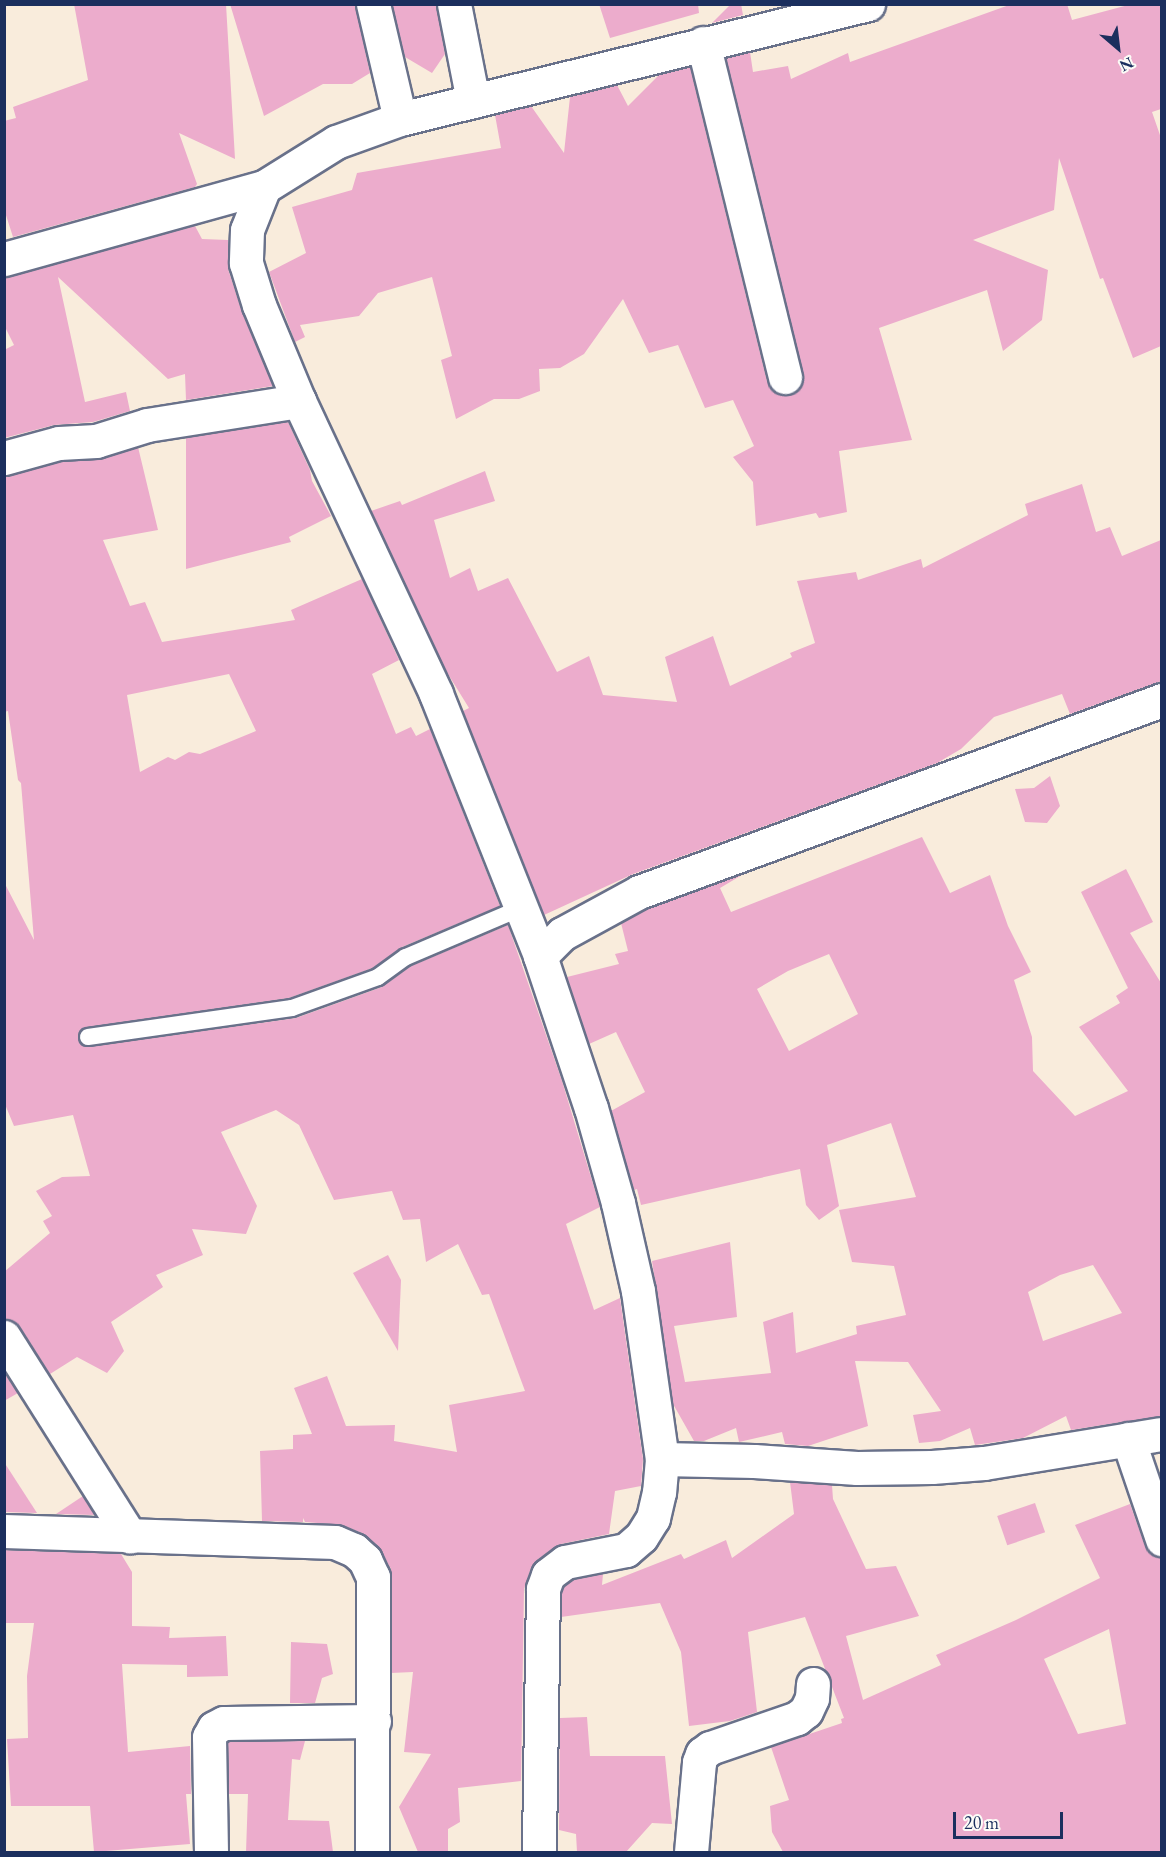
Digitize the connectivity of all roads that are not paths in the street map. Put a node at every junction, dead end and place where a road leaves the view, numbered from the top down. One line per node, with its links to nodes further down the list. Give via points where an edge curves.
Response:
1 (373, 4): 6 (street)
2 (454, 4): 5 (street)
3 (867, 4): 4 (street)
4 (703, 43): 5 (street); 9 (street)
5 (473, 101): 6 (street)
6 (400, 119): 7 (street, via 336,142)
7 (264, 187): 8 (street); 10 (street, via 247,230 246,263)
8 (4, 259)
9 (785, 376)
10 (299, 401): 11 (street, via 147,425 96,441 59,443); 13 (street, via 436,694)
11 (4, 458)
12 (1161, 700): 14 (street, via 639,892 562,934)
13 (521, 908): 14 (street); 15 (lane, via 406,957 378,977 292,1008)
14 (540, 956): 19 (street, via 618,1203 638,1291)
15 (88, 1037)
16 (4, 1337): 21 (street)
17 (1161, 1434): 18 (street)
18 (1128, 1439): 19 (street, via 984,1463 933,1467 857,1468); 22 (street)
19 (662, 1459): 27 (street, via 653,1518 640,1537 626,1550 559,1565 548,1575 543,1589)
20 (4, 1531): 21 (street)
21 (130, 1536): 24 (street, via 335,1542 354,1550 373,1576)
22 (1161, 1539)
23 (813, 1684): 28 (street, via 806,1711 797,1718 702,1754)
24 (374, 1721): 25 (street, via 224,1723 214,1728 208,1737); 26 (street)
25 (211, 1852)
26 (372, 1852)
27 (539, 1852)
28 (691, 1852)

